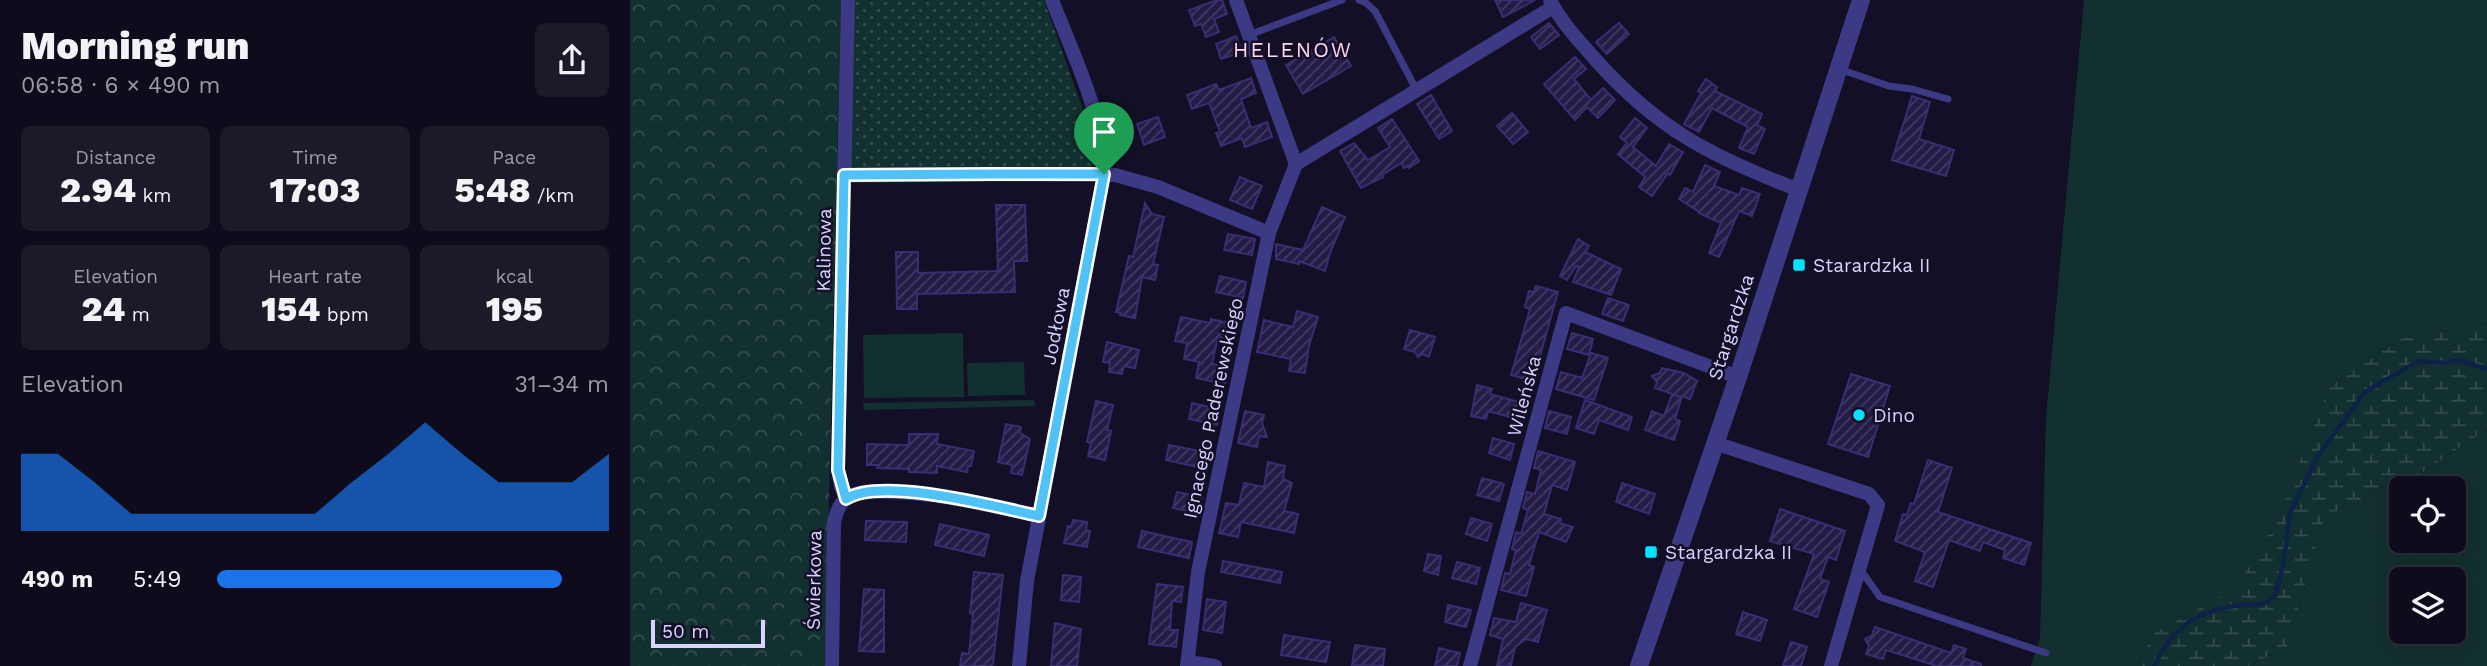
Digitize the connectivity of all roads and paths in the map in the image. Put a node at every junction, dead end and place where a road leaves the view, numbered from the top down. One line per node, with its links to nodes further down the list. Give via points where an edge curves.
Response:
1 (848, 0): 14 (street, Kalinowa)
2 (1052, 0): 13 (street, Jodłowa, via 1096,113 1104,146)
3 (1236, 0): 8 (street)
4 (1342, 0): 8 (lane)
5 (1359, 0): 10 (lane, via 1375,11)
6 (1861, 0): 9 (street, Stargardzka)
7 (1551, 3): 10 (street); 15 (street, via 1601,67 1664,125 1701,148)
8 (1249, 35): 12 (street)
9 (1838, 69): 11 (lane); 15 (street, Stargardzka)
10 (1417, 91): 12 (street)
11 (1948, 99)
12 (1296, 164): 16 (street, Ignacego Paderewskiego)
13 (1104, 174): 14 (street); 16 (street, via 1133,178); 20 (street, Jodłowa)
14 (844, 175): 19 (street, Kalinowa, via 838,470)
15 (1799, 190): 17 (street, Stargardzka)
16 (1269, 233): 23 (street, Ignacego Paderewskiego, via 1198,572)
17 (1738, 377): 18 (street, Stargardzka); 27 (street, Wileńska, via 1566,313)
18 (1715, 443): 21 (street, via 1875,499 1878,505); 28 (street, Stargardzka)
19 (846, 499): 20 (street, via 870,491 945,495); 24 (street, Świerkowa, via 834,523)
20 (1039, 516): 25 (street, Jodłowa)
21 (1860, 568): 22 (lane, via 1880,597); 29 (street)
22 (2046, 653)
23 (1187, 664): 26 (street)
24 (832, 666)
25 (1019, 666)
26 (1215, 666)
27 (1470, 666)
28 (1639, 666)
29 (1831, 666)

